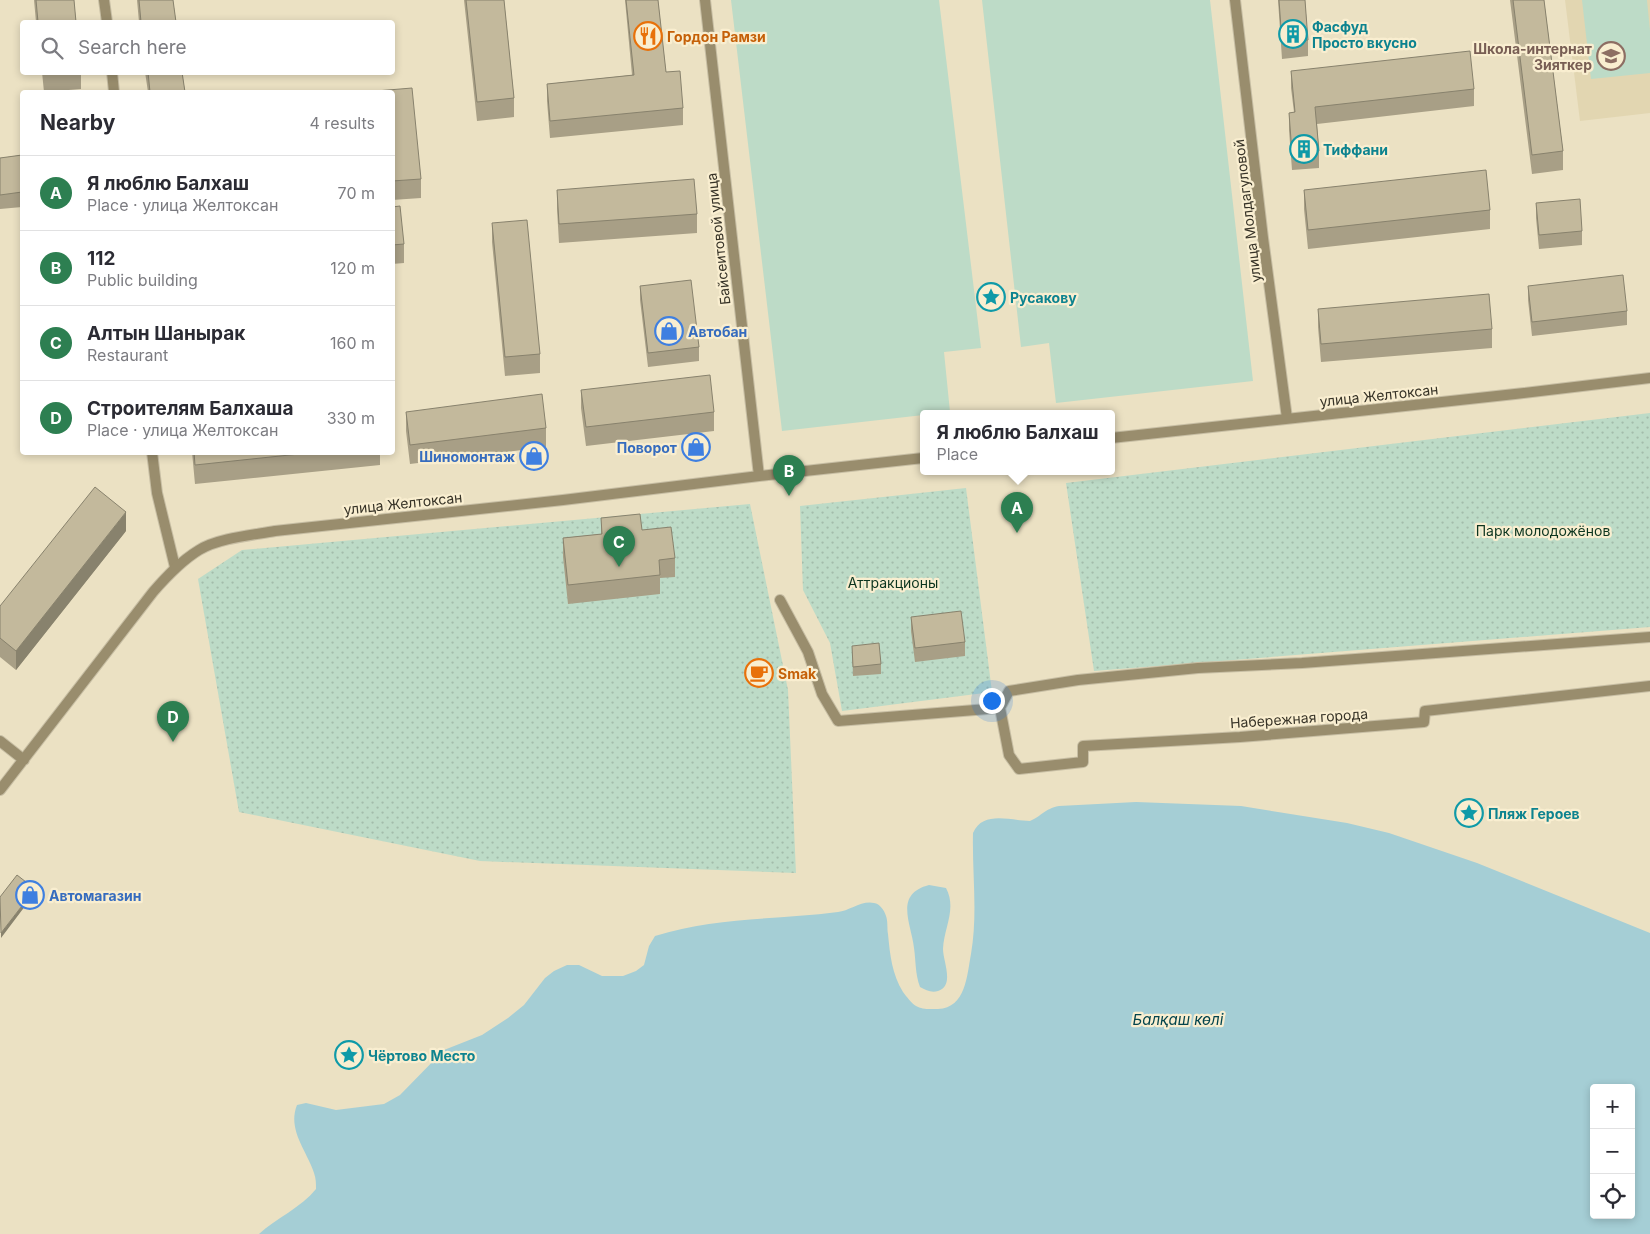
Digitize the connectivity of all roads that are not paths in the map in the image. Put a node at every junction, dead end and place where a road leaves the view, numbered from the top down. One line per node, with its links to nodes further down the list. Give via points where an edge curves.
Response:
1 (104, 0): 4 (street)
2 (705, 0): 12 (street, Байсеитовой улица)
3 (1236, 0): 8 (street, улица Молдагуловой)
4 (107, 20)
5 (112, 75): 6 (street)
6 (114, 90)
7 (1650, 378): 8 (street, улица Желтоксан)
8 (1287, 418): 9 (street, улица Желтоксан)
9 (1115, 438)
10 (152, 455): 13 (street, via 156,493)
11 (920, 458): 12 (street, улица Желтоксан)
12 (759, 476): 13 (street, улица Желтоксан, via 275,531 232,538 200,549)
13 (175, 567): 19 (street, улица Желтоксан)
14 (780, 600): 17 (street, via 808,652 822,694 838,721)
15 (1650, 637): 17 (street, via 1198,668 1078,680 1010,691)
16 (1650, 686): 17 (street, Набережная города, via 1425,711 1424,722 1083,746 1083,762 1020,769 1008,755)
17 (1000, 708)
18 (0, 741): 19 (street)
19 (24, 760): 20 (street, улица Желтоксан)
20 (0, 789)

